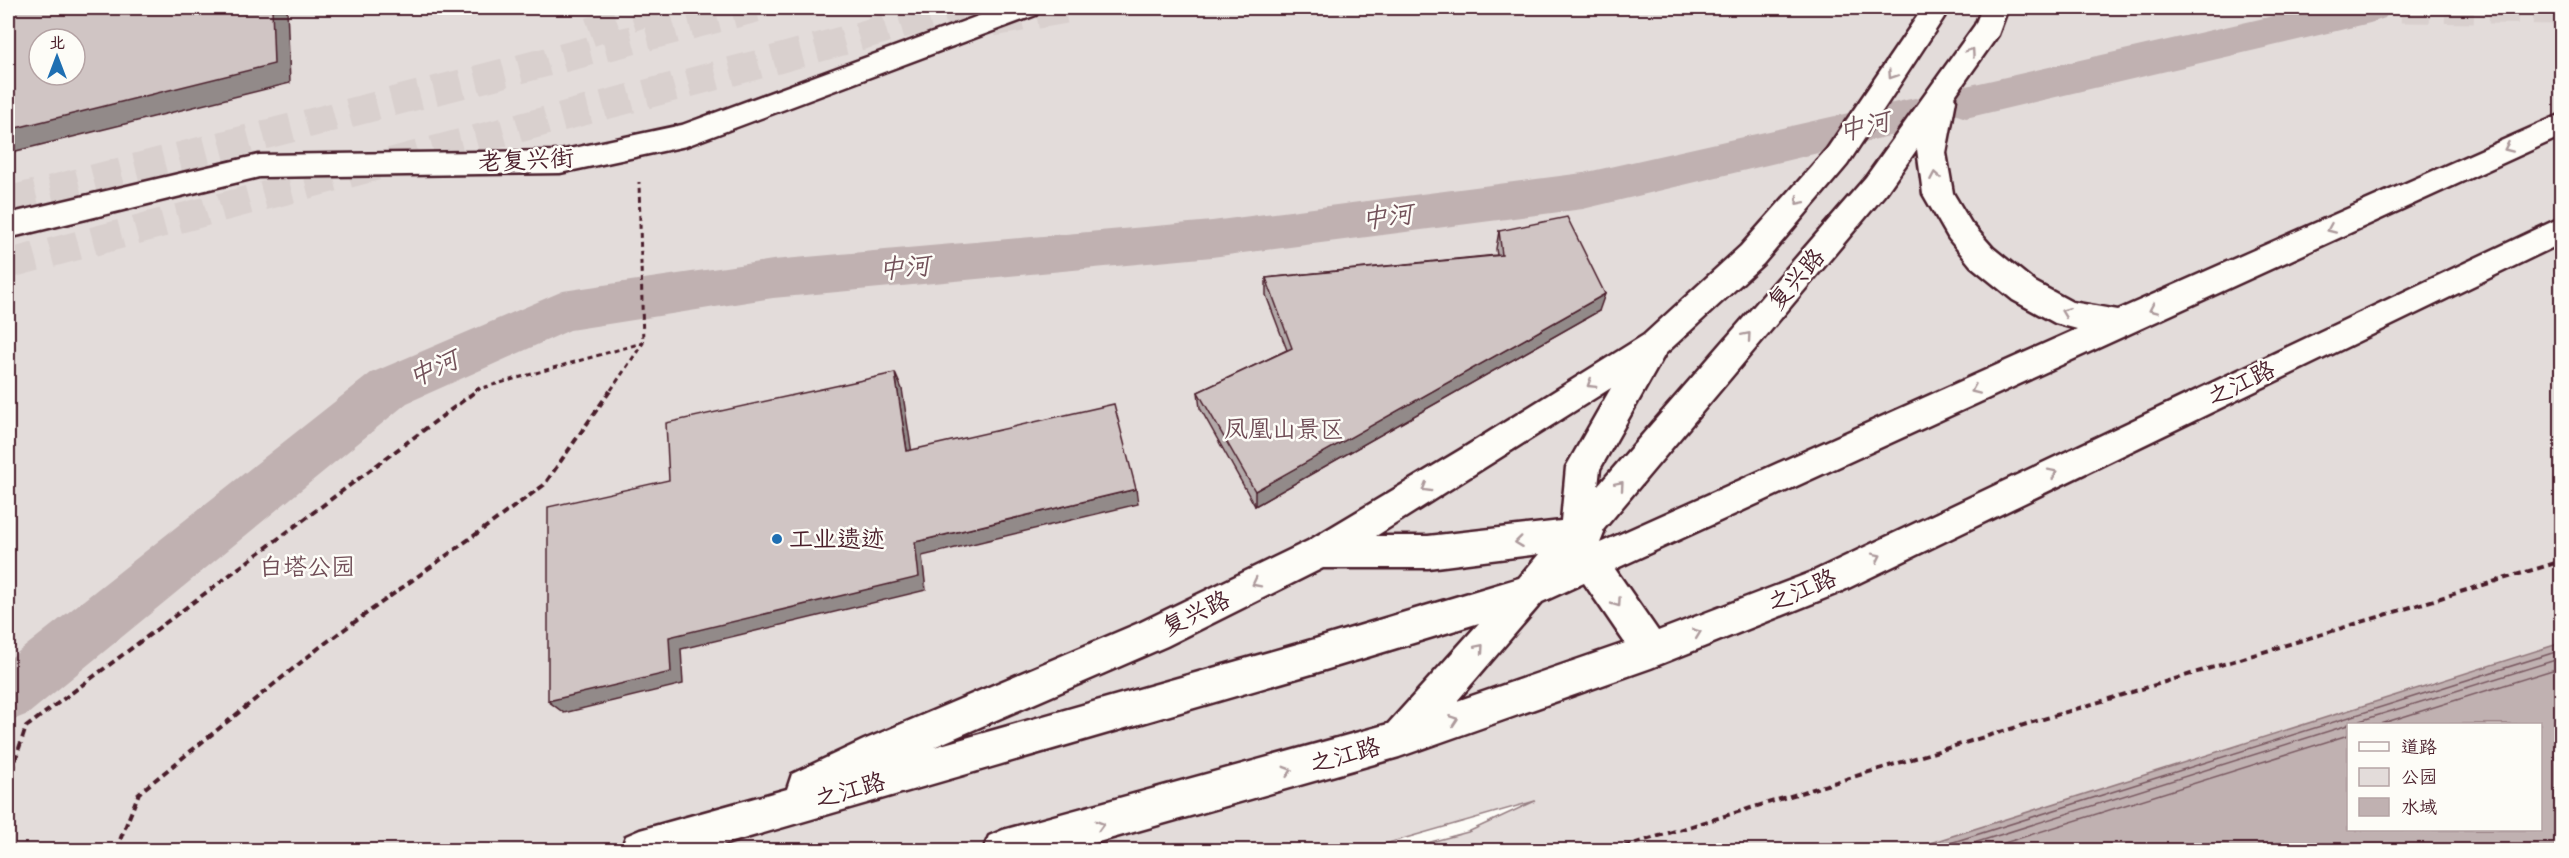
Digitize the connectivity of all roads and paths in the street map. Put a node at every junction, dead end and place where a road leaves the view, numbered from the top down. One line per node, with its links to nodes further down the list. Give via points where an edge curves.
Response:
1 (1026, 8): 7 (main road, 老复兴街, via 686,135 560,162 259,166)
2 (1937, 8): 11 (main road, 复兴路, one-way to 11, via 1838,157 1752,255)
3 (1991, 18): 4 (main road, 复兴路, one-way to 3)
4 (1945, 89): 9 (main road, one-way to 4, via 2066,314 2024,291 1982,257 1960,231 1938,194 1931,153); 12 (main road, 复兴路, one-way to 4, via 1876,185)
5 (2562, 124): 9 (main road, 之江路, one-way to 9)
6 (639, 181): 10 (path)
7 (8, 226)
8 (2562, 229): 16 (main road, 之江路, one-way to 8, via 1824,583)
9 (2122, 324): 12 (main road, 之江路, one-way to 12, via 1740,496)
10 (643, 343): 18 (path, via 476,389 26,727); 20 (path, via 544,485 320,647 139,793)
11 (1655, 344): 12 (main road, 复兴路, via 1583,467); 13 (main road, 复兴路, one-way to 13)
12 (1583, 549): 13 (main road, 之江路, one-way to 13); 15 (main road, 之江路); 16 (main road, one-way to 16)
13 (1320, 552): 19 (main road, 复兴路, one-way to 19, via 1154,634 877,753)
14 (2562, 561): 23 (path)
15 (1530, 591): 17 (main road, one-way to 15); 19 (main road, 之江路)
16 (1651, 651): 17 (main road, 之江路, one-way to 16)
17 (1399, 739): 22 (main road, 之江路, one-way to 17)
18 (8, 782)
19 (711, 831): 21 (main road, 之江路)
20 (116, 850)
21 (640, 850)
22 (1003, 850)
23 (1613, 850)

